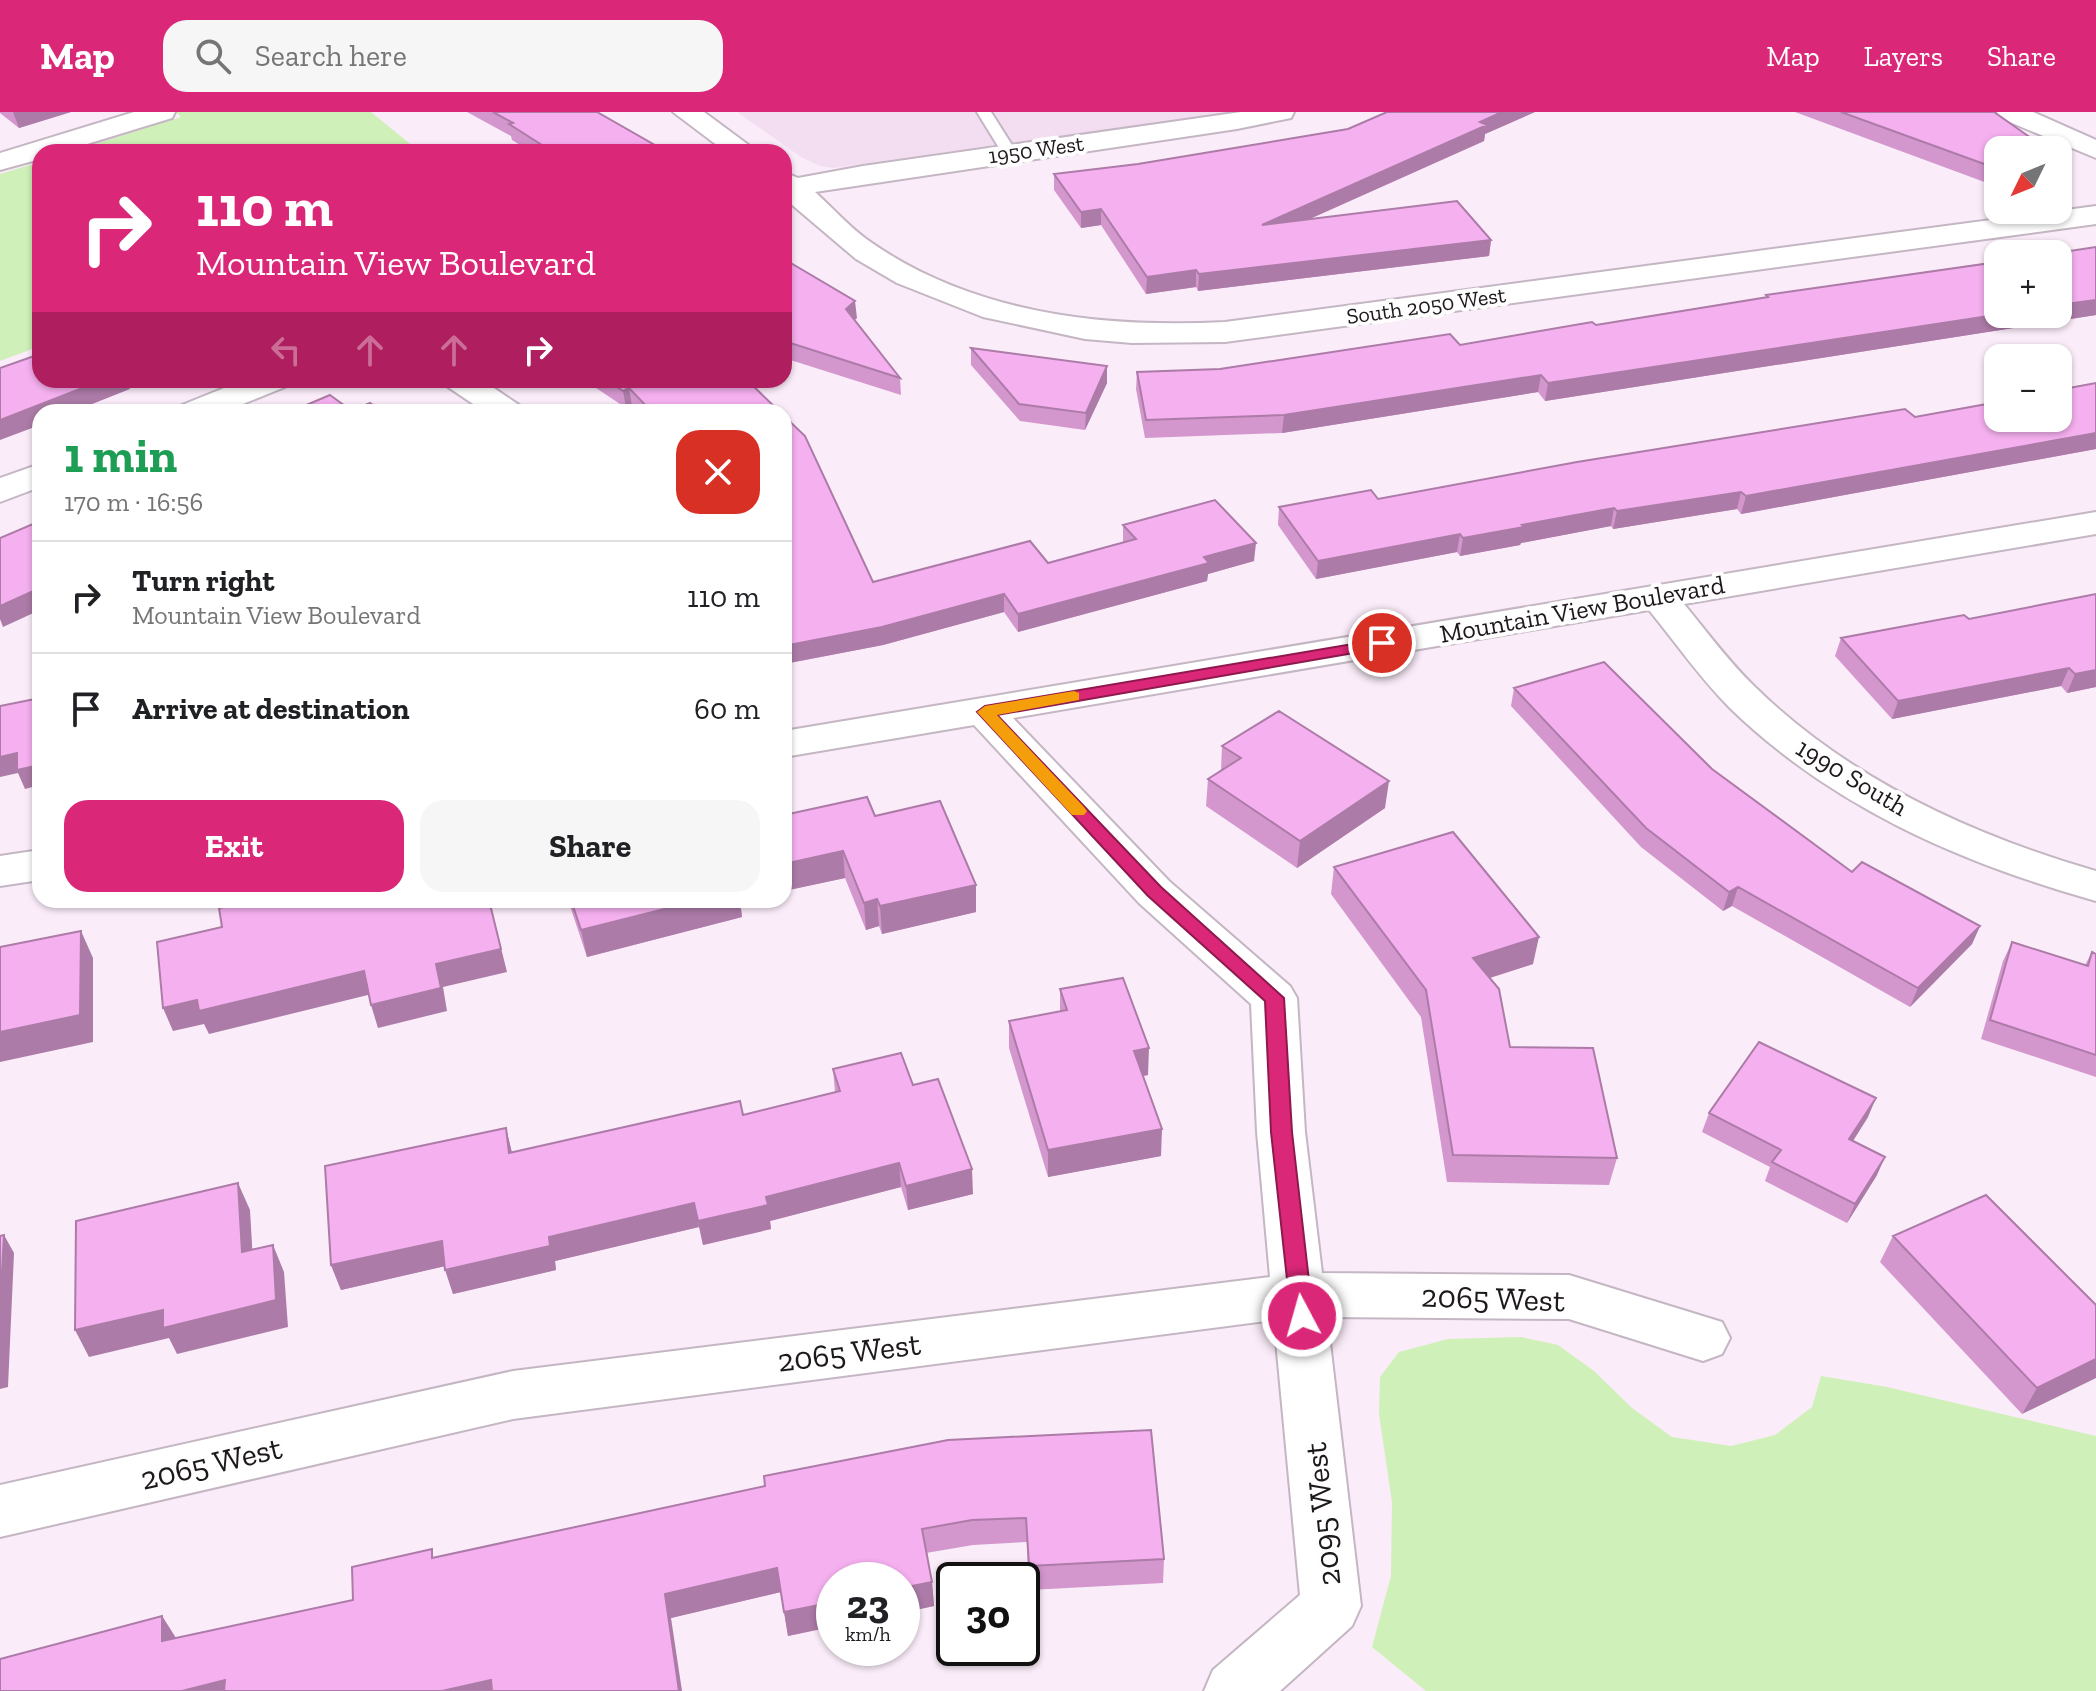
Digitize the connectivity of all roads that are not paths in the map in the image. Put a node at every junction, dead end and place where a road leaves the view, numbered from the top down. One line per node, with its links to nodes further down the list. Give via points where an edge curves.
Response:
1 (162, 112): 6 (street)
2 (686, 112): 7 (street)
3 (984, 112): 10 (lane)
4 (1281, 112): 10 (street, 1950 West)
5 (2010, 112): 8 (street)
6 (58, 144)
7 (732, 144)
8 (2096, 150)
9 (32, 152): 11 (street)
10 (1009, 153): 12 (street, 1950 West)
11 (0, 162)
12 (792, 184)
13 (792, 190): 14 (street, South 2050 West, via 865,252 932,289 1022,318 1139,335 1225,332)
14 (2096, 215)
15 (253, 388): 17 (street)
16 (472, 388): 18 (street)
17 (214, 404)
18 (495, 404)
19 (32, 477): 20 (street)
20 (0, 491)
21 (2096, 523): 22 (street, Mountain View Boulevard)
22 (1657, 596): 23 (street, Mountain View Boulevard); 27 (street, 1990 South, via 1742,697 1824,764 1940,829)
23 (985, 712): 24 (street, Mountain View Boulevard); 28 (street, via 1154,892 1274,998 1281,1132)
24 (792, 743)
25 (32, 866): 26 (street)
26 (0, 871)
27 (2096, 886)
28 (1300, 1295): 29 (street, 2065 West, via 1569,1297); 30 (street, 2065 West, via 513,1395); 31 (street, 2095 West, via 1331,1606)
29 (1703, 1338)
30 (0, 1511)
31 (1235, 1691)

